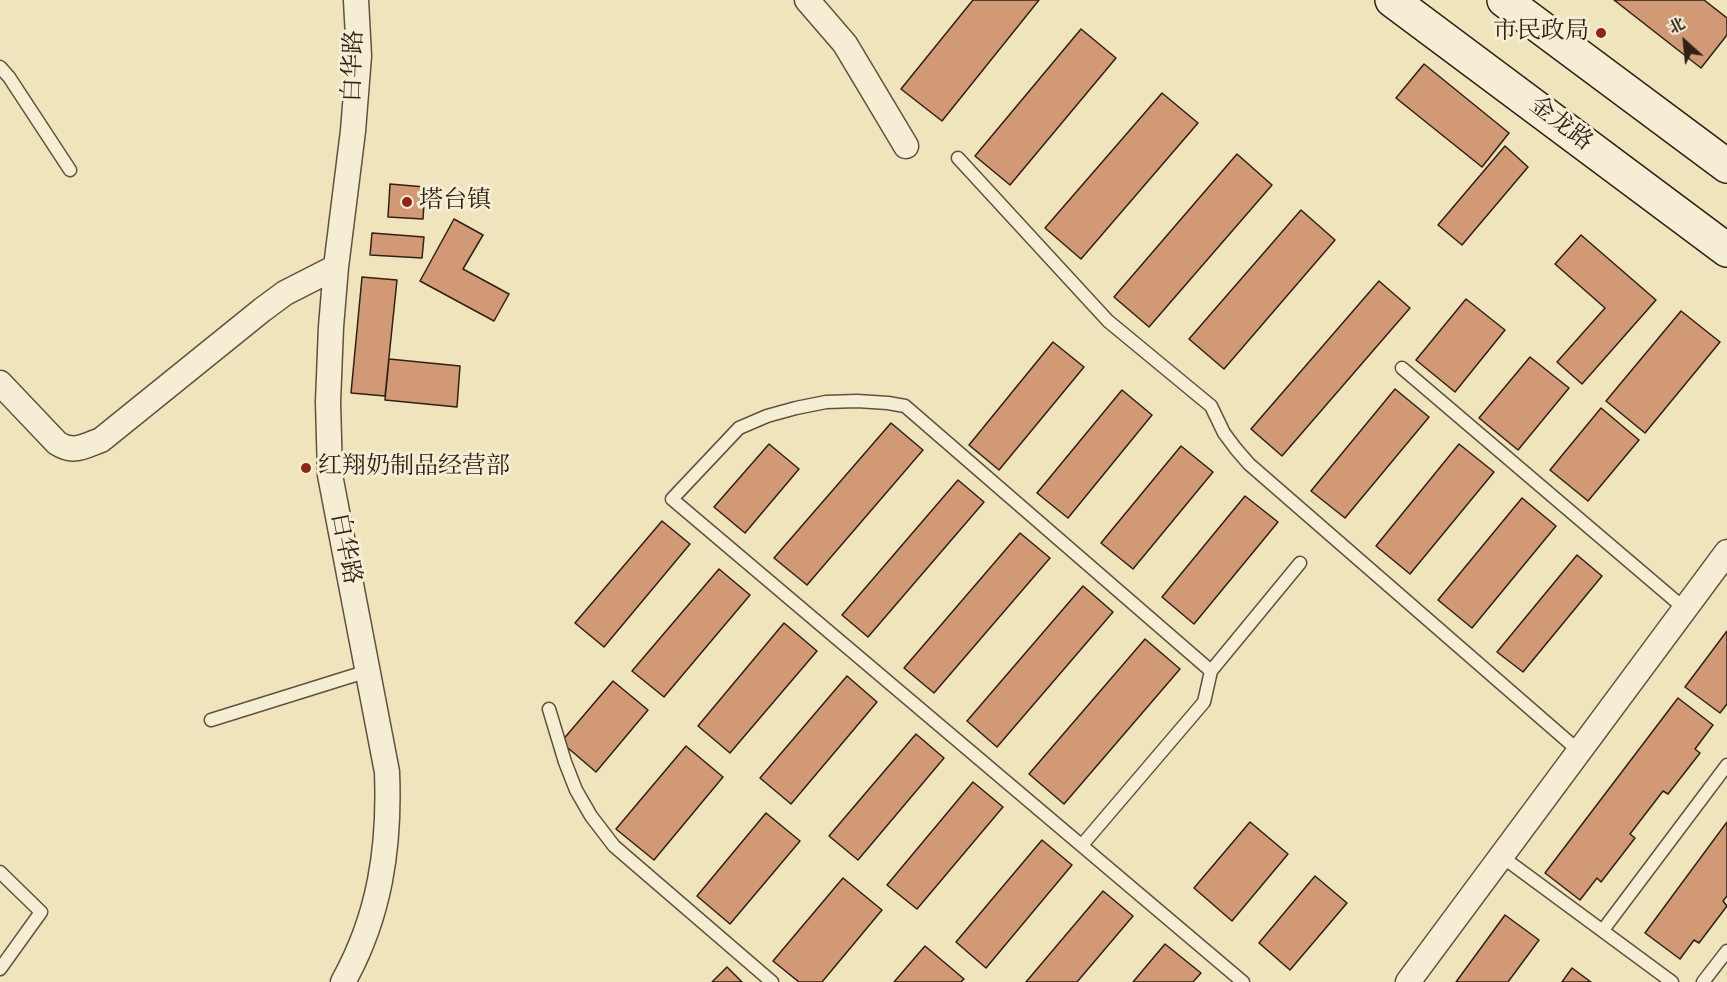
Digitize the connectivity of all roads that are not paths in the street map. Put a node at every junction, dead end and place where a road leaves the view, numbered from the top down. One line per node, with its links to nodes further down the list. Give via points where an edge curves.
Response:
1 (356, 0): 11 (street, 白华路, via 358,67)
2 (807, 0): 6 (street, via 846,45)
3 (1392, 0): 10 (main road, 金龙路)
4 (1504, 0): 8 (main road)
5 (0, 67): 9 (lane)
6 (906, 146)
7 (958, 158): 21 (lane, via 1108,321 1211,406 1224,433 1250,464)
8 (1727, 166)
9 (70, 170)
10 (1727, 250)
11 (336, 267): 13 (street, via 270,305 101,440 79,448 57,443); 17 (street, 白华路, via 329,380 330,475)
12 (1402, 368): 16 (lane)
13 (0, 383)
14 (1727, 552): 16 (street)
15 (1300, 563): 18 (lane)
16 (1685, 609): 21 (street)
17 (368, 671): 20 (lane); 29 (street, 白华路, via 387,772 386,848 372,916)
18 (1211, 671): 23 (lane, via 1204,702); 23 (lane, via 905,406 826,402 767,416 739,428 672,500)
19 (549, 709): 30 (lane, via 576,790 614,846)
20 (211, 720)
21 (1580, 751): 24 (street)
22 (1727, 765): 26 (lane)
23 (1082, 846): 31 (lane)
24 (1501, 856): 26 (lane); 32 (street)
25 (0, 872): 28 (lane, via 41,912)
26 (1603, 930): 33 (lane)
27 (1727, 951): 34 (lane)
28 (0, 969)
29 (343, 982)
30 (772, 982)
31 (1244, 982)
32 (1408, 982)
33 (1672, 982)
34 (1703, 982)

